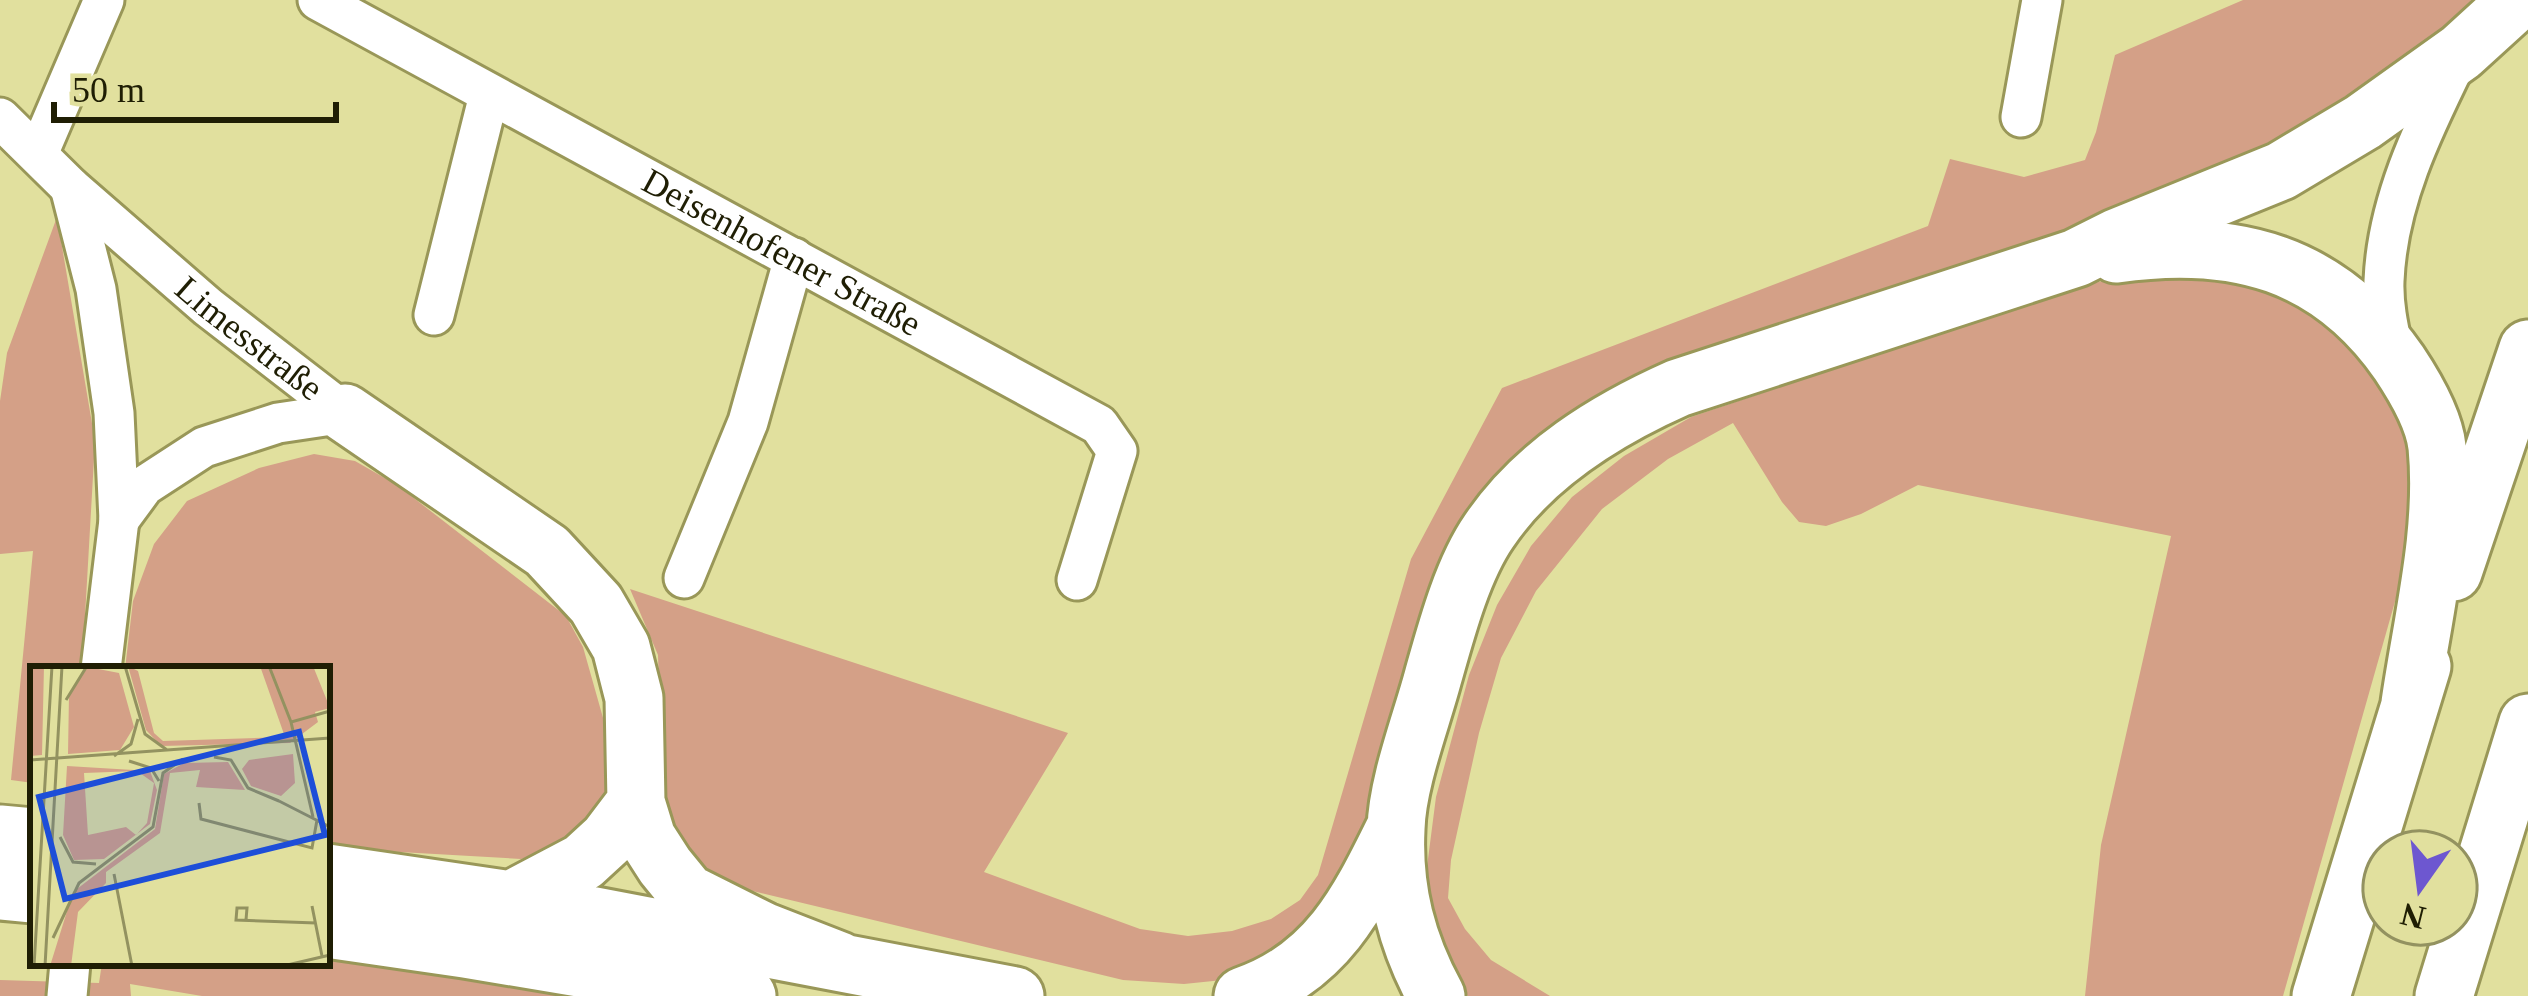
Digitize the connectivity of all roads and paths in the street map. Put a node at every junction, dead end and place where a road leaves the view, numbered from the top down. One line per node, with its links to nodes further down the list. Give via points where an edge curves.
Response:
1 (104, 0): 9 (street)
2 (318, 0): 6 (street, Deisenhofener Straße)
3 (2042, 0): 7 (street)
4 (2518, 0): 5 (highway)
5 (2461, 52): 12 (highway, via 2281,170); 15 (street, via 2398,196 2384,284)
6 (489, 94): 11 (street, Deisenhofener Straße); 13 (street)
7 (2021, 117)
8 (0, 118): 9 (street, Limesstraße)
9 (38, 154): 10 (street, Limesstraße)
10 (70, 187): 17 (street, Limesstraße); 18 (street, Limesstraße, via 96,289)
11 (794, 258): 19 (street, via 748,422); 20 (street, Deisenhofener Straße, via 1099,424 1117,451)
12 (2076, 259): 15 (highway, via 2153,248 2273,263 2340,297); 26 (highway, via 1678,388 1550,464 1474,557)
13 (434, 315)
14 (2528, 349): 22 (highway)
15 (2395, 357): 22 (highway, via 2437,442 2439,514)
16 (2528, 412): 27 (highway)
17 (345, 413): 18 (street, Limesstraße, via 204,447 144,486); 25 (highway, via 547,551 596,604 621,646 634,698)
18 (119, 520): 21 (street, Limesstraße)
19 (684, 578)
20 (1077, 580)
21 (101, 666)
22 (2410, 704): 44 (highway)
23 (2528, 723): 30 (highway)
24 (2528, 781): 30 (highway)
25 (636, 802): 34 (highway, via 583,862); 37 (highway, via 647,838 688,893)
26 (1395, 826): 42 (highway, via 1338,930 1311,959); 43 (highway, via 1400,906)
27 (2393, 828)
28 (0, 834): 29 (highway)
29 (30, 837)
30 (2493, 838): 46 (highway)
31 (330, 873): 34 (highway)
32 (0, 891): 33 (highway)
33 (30, 894)
34 (511, 900): 37 (highway)
35 (330, 929): 40 (highway)
36 (2360, 937): 45 (highway)
37 (840, 961): 41 (highway)
38 (70, 966): 39 (street)
39 (67, 996)
40 (747, 996)
41 (1015, 996)
42 (1243, 996)
43 (1436, 996)
44 (2321, 996)
45 (2342, 996)
46 (2444, 996)

